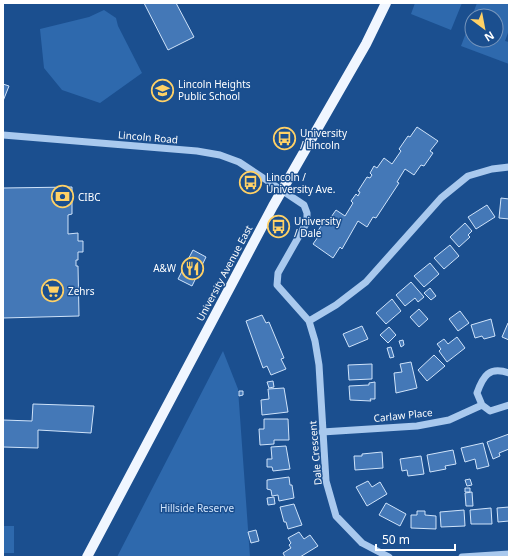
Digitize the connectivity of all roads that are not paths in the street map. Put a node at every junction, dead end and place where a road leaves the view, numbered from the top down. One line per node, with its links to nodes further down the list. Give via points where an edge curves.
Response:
1 (386, 3): 4 (main road, University Avenue East, via 366,44)
2 (3, 135): 4 (street, Lincoln Road, via 220,155 239,162)
3 (509, 167): 5 (street, via 468,176 442,198 366,282 336,305)
4 (282, 191): 5 (street, Dale Crescent, via 304,205 307,222 278,273 277,285); 11 (main road, University Avenue East)
5 (309, 321): 9 (street, Dale Crescent, via 318,365)
6 (509, 373): 7 (street, via 500,370 490,372 481,381 477,393)
7 (482, 405): 8 (street, via 490,410); 9 (street, Carlaw Place, via 449,420 417,426)
8 (509, 405)
9 (322, 432): 12 (street, Dale Crescent, via 326,481 336,516 362,543)
10 (509, 554): 13 (street)
11 (87, 557)
12 (389, 557)
13 (462, 557)

